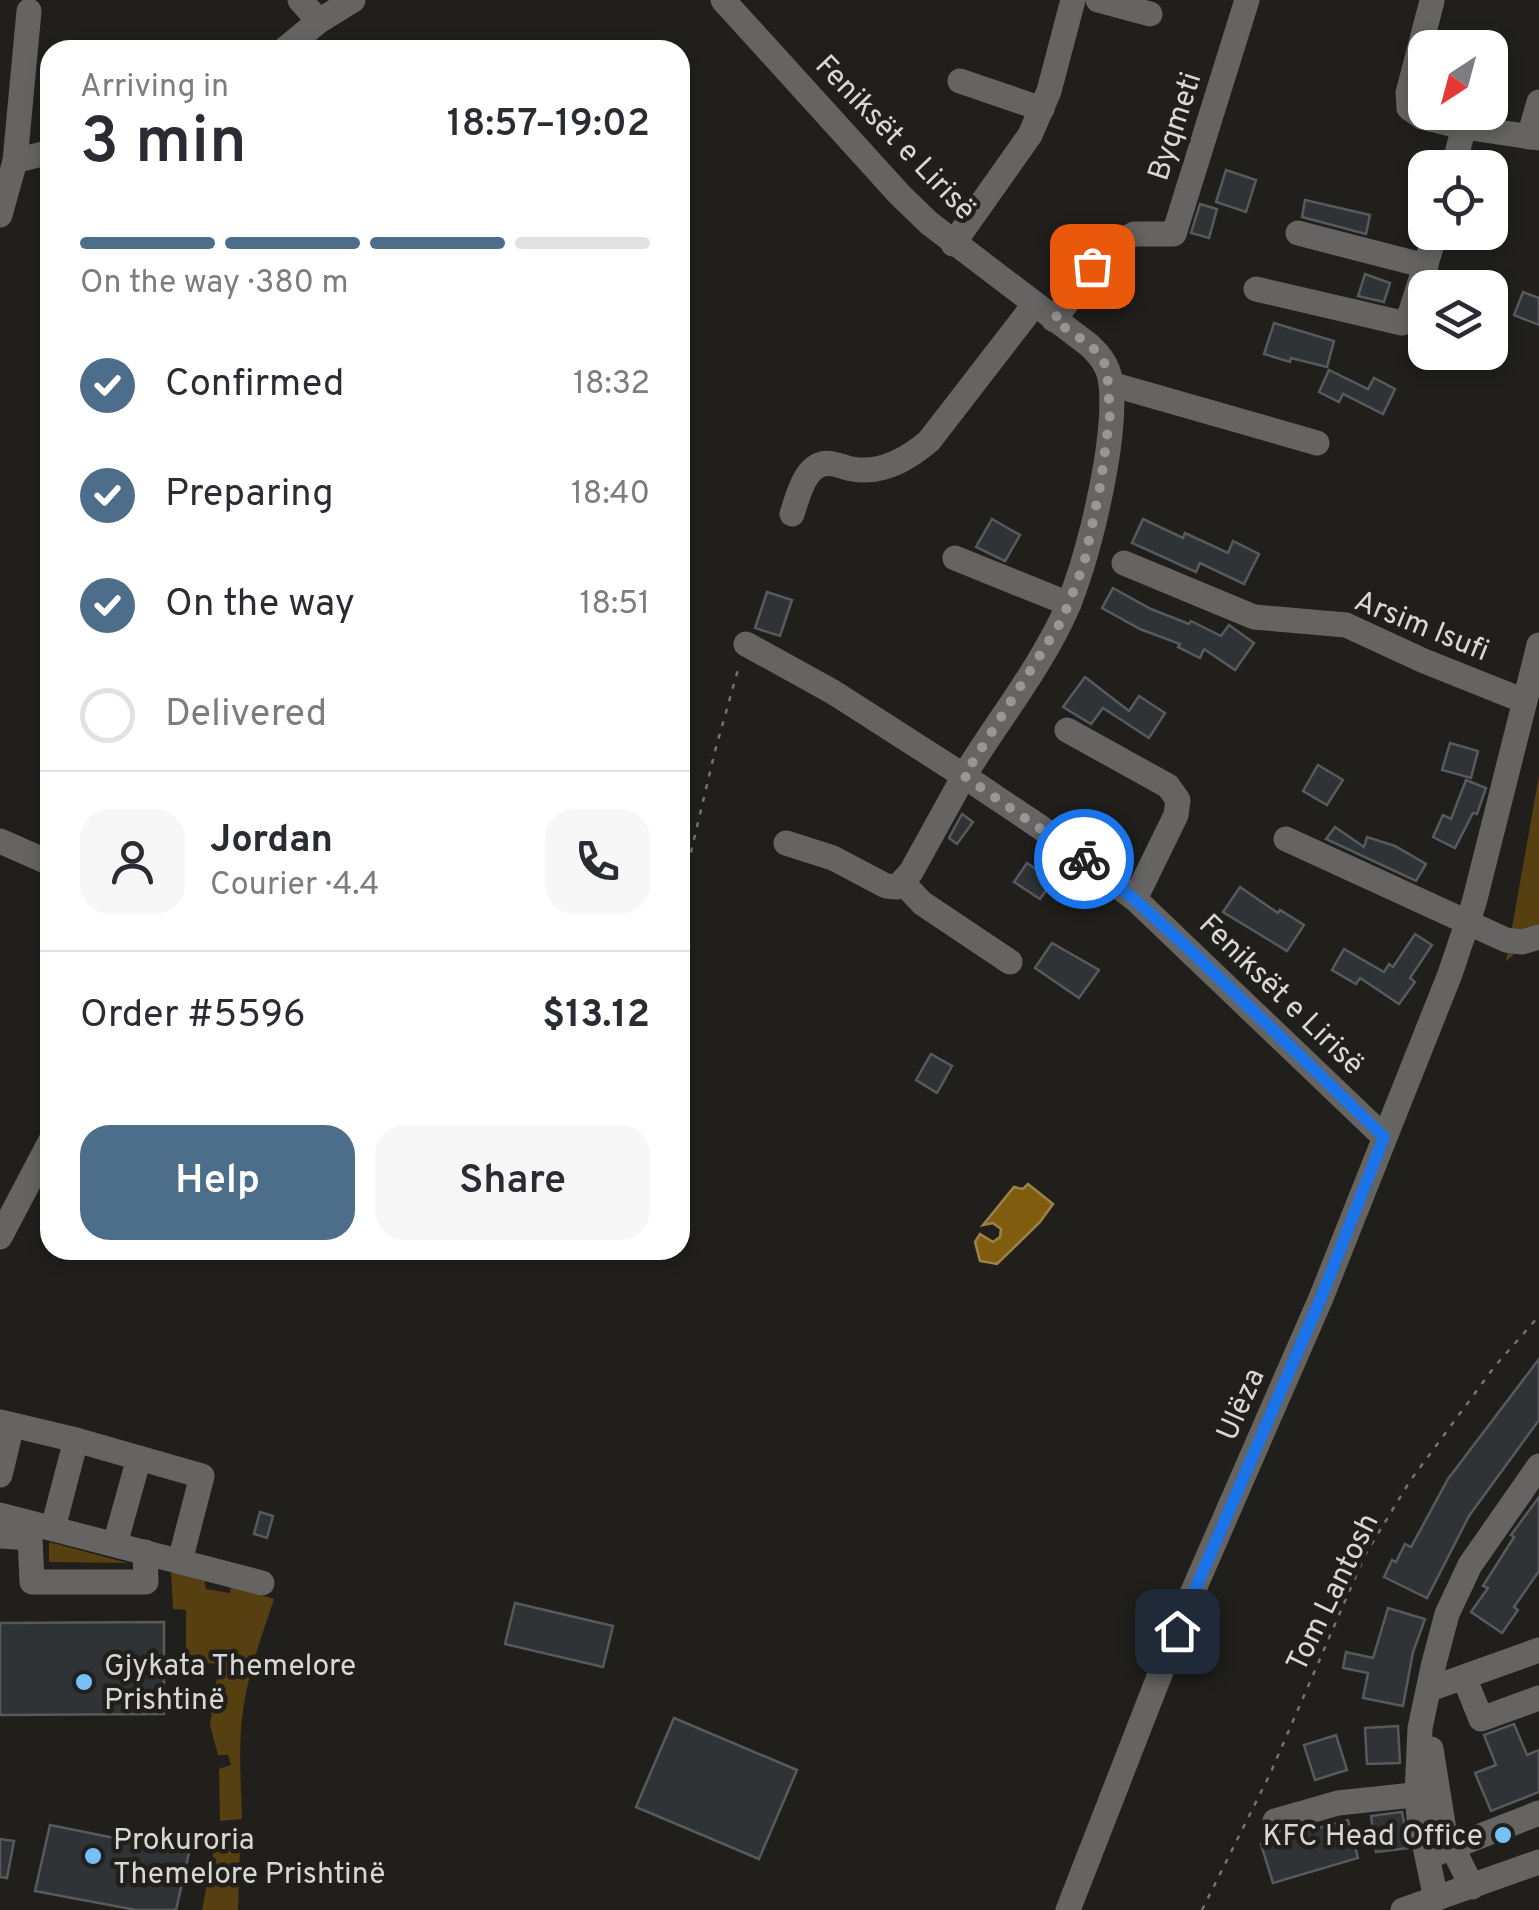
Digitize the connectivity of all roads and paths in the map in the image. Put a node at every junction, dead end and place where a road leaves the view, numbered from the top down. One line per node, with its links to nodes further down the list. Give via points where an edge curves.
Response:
1 (300, 0): 10 (street)
2 (352, 0): 10 (street)
3 (724, 0): 22 (street, Feniksët e Lirisë, via 900,195)
4 (1073, 0): 15 (street)
5 (1098, 0): 9 (street)
6 (1248, 0): 26 (street, Byqmeti, via 1174,234 1134,234 1107,248)
7 (1432, 0): 11 (street)
8 (29, 10): 19 (street)
9 (1150, 14)
10 (319, 21): 12 (street)
11 (1424, 30)
12 (296, 40)
13 (960, 81): 15 (street)
14 (1539, 102): 17 (street)
15 (1042, 110): 22 (street)
16 (1483, 130): 17 (street)
17 (1534, 138)
18 (40, 155): 19 (street)
19 (15, 162): 20 (street)
20 (0, 215)
21 (1298, 234): 24 (street)
22 (953, 244): 26 (street, Feniksët e Lirisë)
23 (1431, 250): 24 (street)
24 (1426, 266): 25 (street, via 1402,324)
25 (1256, 289)
26 (1044, 312): 27 (street, Feniksët e Lirisë, via 1102,357); 29 (street, Byqmeti, via 929,442 889,466 818,466)
27 (1111, 384): 28 (street); 32 (street, via 1100,487)
28 (1317, 442)
29 (792, 514)
30 (955, 558): 32 (street)
31 (1124, 563): 35 (street, Arsim Isufi, via 1254,617 1346,625)
32 (1068, 604): 37 (street)
33 (746, 644): 37 (street, Feniksët e Lirisë); 41 (path)
34 (1539, 645): 35 (street, Ulëza)
35 (1524, 701): 45 (street, Ulëza)
36 (1067, 730): 44 (street, via 1168,786 1178,800)
37 (964, 776): 43 (street); 44 (street, Feniksët e Lirisë)
38 (1286, 840): 45 (street)
39 (0, 841): 42 (street)
40 (786, 843): 43 (street, via 886,886)
41 (690, 856)
42 (40, 859)
43 (904, 882): 47 (street, via 922,902)
44 (1134, 899): 48 (street, Feniksët e Lirisë)
45 (1468, 924): 46 (street, via 1506,940); 48 (street, Ulëza)
46 (1539, 936)
47 (1010, 962)
48 (1384, 1137): 76 (street, Ulëza)
49 (40, 1161): 50 (street)
50 (0, 1236)
51 (1539, 1316): 77 (path, Tom Lantosh, via 1421,1467 1366,1555)
52 (6, 1424): 53 (street); 56 (street)
53 (76, 1440): 54 (street); 58 (street)
54 (139, 1458): 60 (street); 62 (street, via 202,1476)
55 (1539, 1466): 66 (street, via 1458,1588)
56 (0, 1475)
57 (0, 1515): 58 (street)
58 (53, 1528): 60 (street)
59 (0, 1536): 61 (street, via 30,1538 32,1582 146,1582)
60 (115, 1544): 61 (street)
61 (145, 1552): 62 (street)
62 (180, 1561): 63 (street)
63 (262, 1583)
64 (1539, 1650): 65 (street)
65 (1464, 1677): 66 (street); 67 (street, via 1480,1719)
66 (1429, 1694): 68 (street)
67 (1539, 1698)
68 (1427, 1794): 70 (street, via 1338,1803); 71 (street); 72 (street)
69 (1539, 1813): 71 (street)
70 (1275, 1821)
71 (1452, 1847): 72 (street); 74 (street)
72 (1427, 1857): 75 (street)
73 (1539, 1862): 74 (street)
74 (1472, 1887): 75 (street)
75 (1436, 1900): 78 (street)
76 (1068, 1910)
77 (1202, 1910)
78 (1403, 1910)

